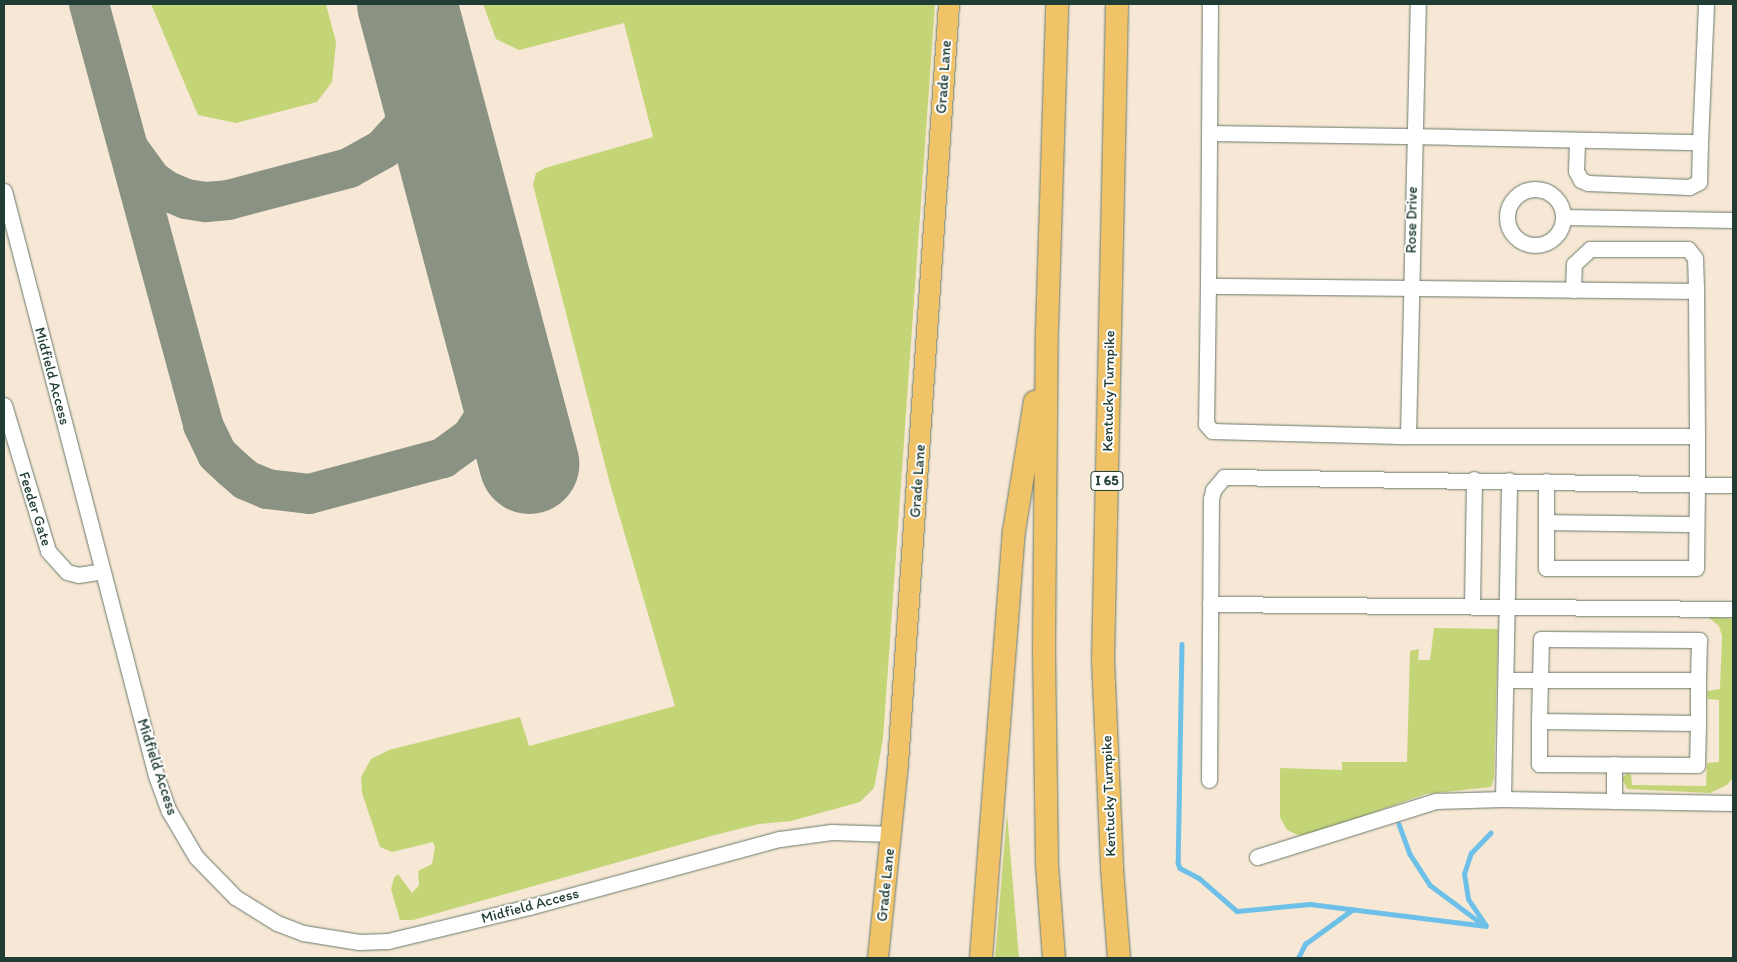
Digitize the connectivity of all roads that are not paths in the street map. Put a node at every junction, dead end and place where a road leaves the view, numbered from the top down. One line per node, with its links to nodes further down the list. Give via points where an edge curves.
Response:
1 (949, 4): 44 (main road, Grade Lane)
2 (1057, 4): 18 (highway)
3 (1117, 4): 49 (highway, Kentucky Turnpike / I 65, via 1103,659)
4 (1210, 4): 7 (street)
5 (1418, 4): 8 (street, Rose Drive)
6 (1706, 4): 10 (street)
7 (1209, 132): 8 (street); 14 (street)
8 (1414, 136): 9 (street); 15 (street, Rose Drive)
9 (1578, 140): 10 (street); 10 (street, via 1576,171 1581,180 1588,183 1689,187 1699,182)
10 (1700, 142)
11 (4, 191): 29 (street, Midfield Access)
12 (1563, 217): 13 (street)
13 (1733, 220)
14 (1208, 286): 15 (street); 20 (street, via 1206,424 1212,431)
15 (1411, 289): 16 (street); 20 (street, Rose Drive)
16 (1573, 290): 17 (street); 17 (street, via 1574,264 1590,249 1688,249 1695,258)
17 (1696, 291): 21 (street)
18 (1047, 330): 47 (highway, via 1014,530); 48 (highway, via 1045,748)
19 (4, 405): 29 (street, Feeder Gate, via 41,538 48,551 67,572 78,575)
20 (1408, 436): 21 (street)
21 (1697, 436): 25 (street)
22 (1474, 479): 23 (street); 30 (street, via 1224,477 1218,482 1211,499); 31 (street)
23 (1509, 480): 24 (street); 32 (street)
24 (1546, 481): 25 (street); 27 (street)
25 (1697, 484): 26 (street); 28 (street)
26 (1733, 485)
27 (1546, 522): 28 (street); 28 (street, via 1546,568 1696,568)
28 (1696, 524)
29 (102, 571): 44 (street, Midfield Access, via 156,776 181,835 208,874 235,897 277,923 303,933 359,942 397,939 789,838 832,832)
30 (1210, 604): 31 (street); 40 (street)
31 (1472, 606): 32 (street)
32 (1507, 607): 33 (street); 34 (street)
33 (1733, 609)
34 (1506, 680): 35 (street); 41 (street)
35 (1540, 680): 36 (street); 36 (street, via 1541,639 1551,639 1699,640); 37 (street)
36 (1698, 680): 38 (street)
37 (1539, 721): 38 (street); 39 (street, via 1539,764)
38 (1698, 723): 39 (street, via 1697,765)
39 (1614, 764): 42 (street)
40 (1209, 780)
41 (1503, 799): 42 (street); 45 (street, via 1436,801)
42 (1614, 801): 43 (street)
43 (1733, 803)
44 (892, 834): 46 (main road, Grade Lane)
45 (1257, 857)
46 (878, 958)
47 (981, 958)
48 (1054, 958)
49 (1119, 958)

